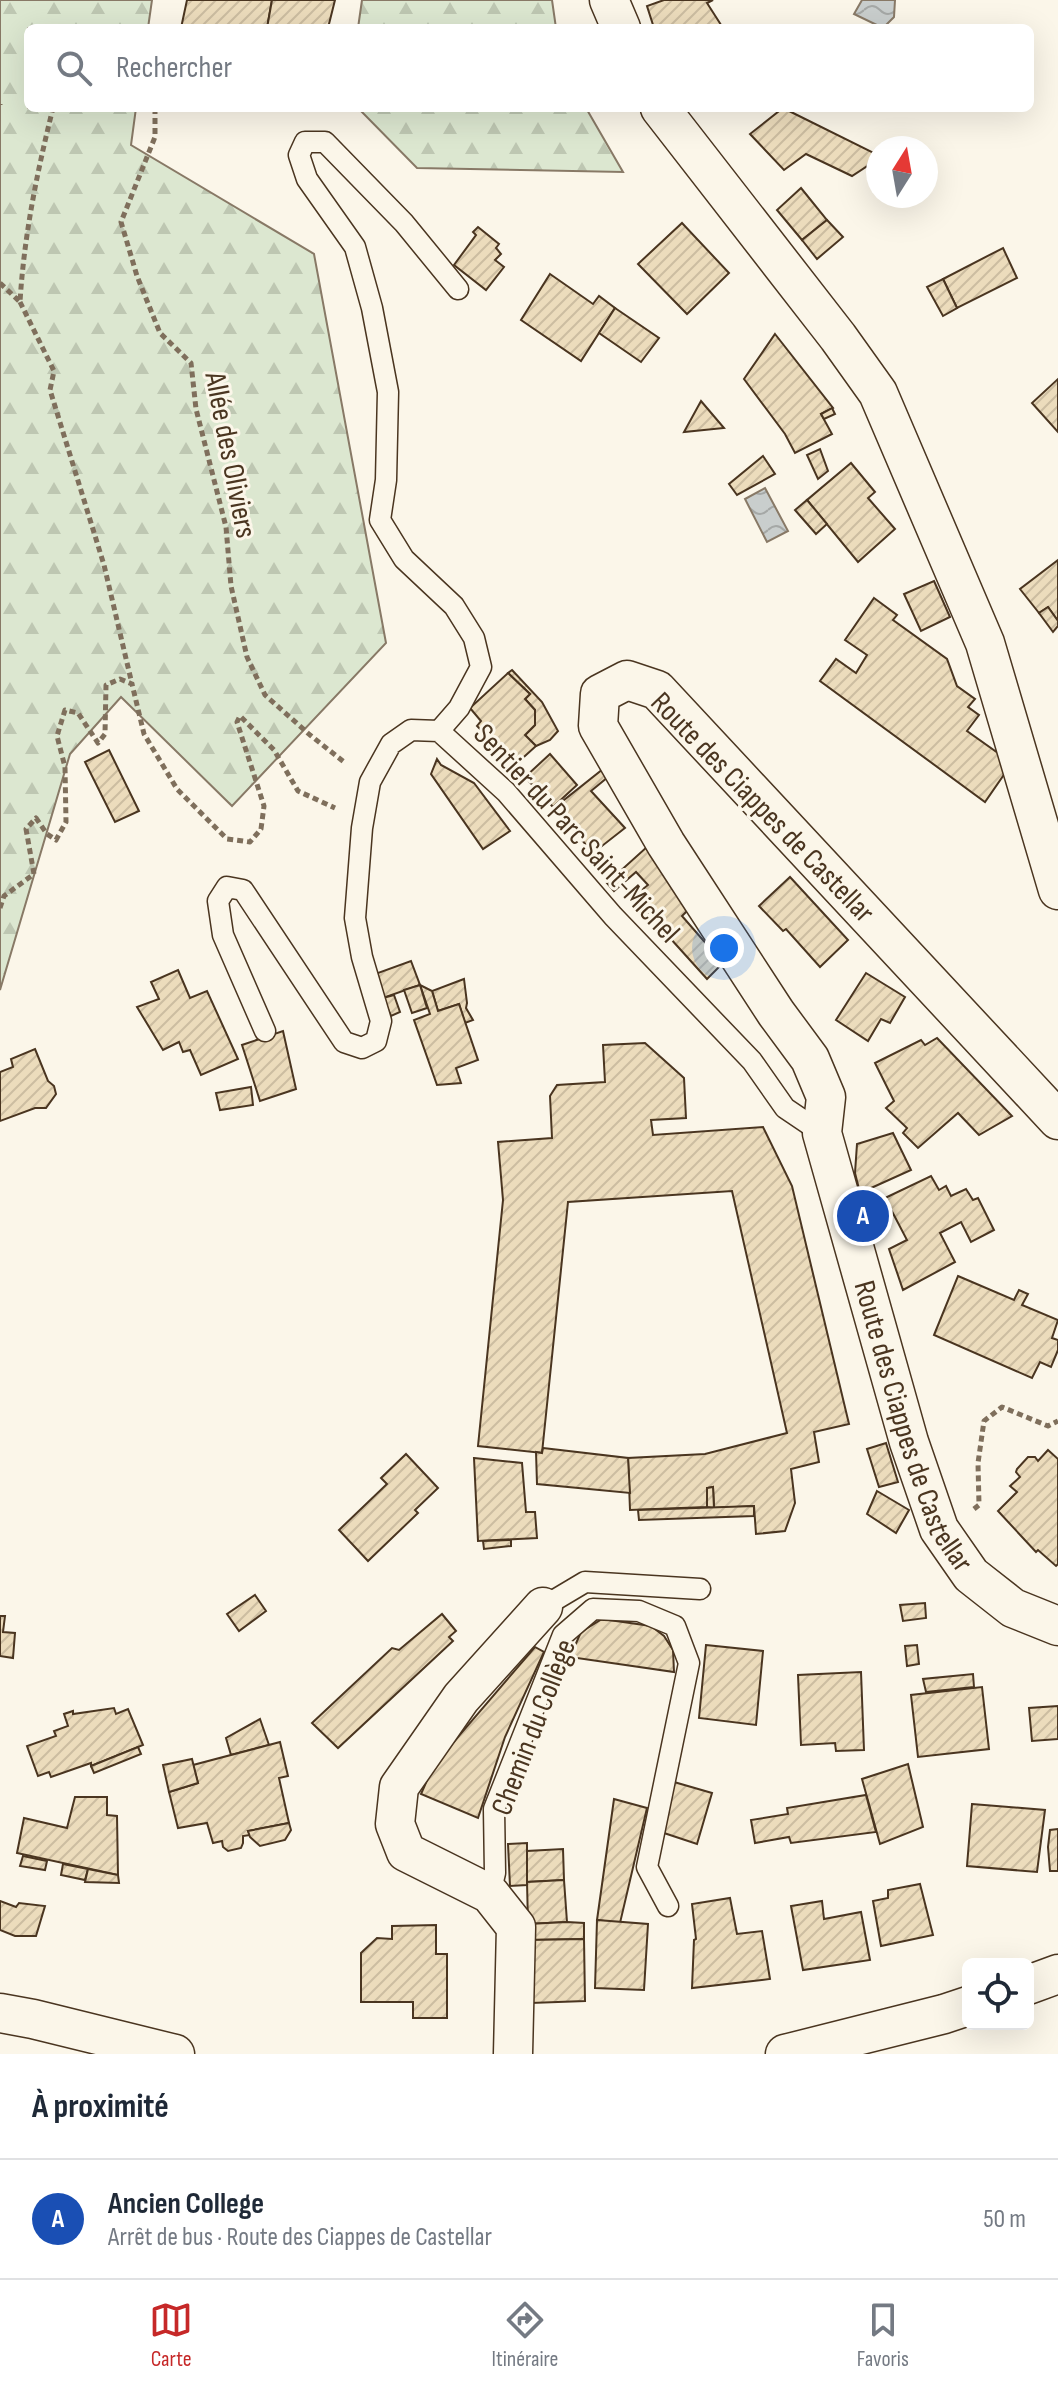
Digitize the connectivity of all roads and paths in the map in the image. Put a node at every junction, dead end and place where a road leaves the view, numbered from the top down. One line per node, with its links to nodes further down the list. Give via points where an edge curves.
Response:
1 (609, 0): 2 (street)
2 (619, 24)
3 (52, 112): 8 (path, via 38,167)
4 (155, 112): 11 (path, Allée des Oliviers, via 155,137 121,222 160,333 191,363 247,657 265,695)
5 (663, 112): 12 (street, via 878,393 985,643)
6 (0, 283): 8 (path)
7 (458, 289): 10 (lane, via 333,149 325,142 305,142 299,155 307,179 355,247 372,308 388,392 380,520 404,559 454,606 474,638 481,667 459,708)
8 (20, 302): 9 (path, via 54,371 50,390 104,565)
9 (132, 684): 11 (path, via 144,734 177,789 227,839 250,842 261,829 264,806 237,722 240,716 274,750 298,791 335,808 358,798); 13 (path, via 120,679 106,685 105,734 98,743 78,713 65,710 57,736 65,767 66,822 56,840 36,818 26,829 34,874 4,896)
10 (439, 731): 11 (lane, Sentier du Parc Saint-Michel, via 411,730 391,744); 16 (lane, Sentier du Parc Saint-Michel, via 506,792 613,916 752,1061 785,1108)
11 (370, 782): 14 (lane, Sentier du Parc Saint-Michel, via 355,918 381,1021 376,1041 362,1048 344,1042 243,890 227,887 218,901 223,935)
12 (1058, 890)
13 (0, 908)
14 (265, 1031)
15 (1058, 1120): 16 (street, Route des Ciappes de Castellar, via 657,690 627,680 600,694 598,726 666,844 810,1059 826,1097)
16 (822, 1133): 21 (street, Route des Ciappes de Castellar, via 909,1442 939,1529 971,1575 1013,1608)
17 (1058, 1421): 18 (path, via 1048,1426 1002,1407 984,1421 979,1505)
18 (965, 1515)
19 (700, 1589): 20 (lane, Chemin du Collège, via 585,1582)
20 (543, 1607): 22 (street, Chemin du Collège, via 461,1698 399,1787 395,1824 406,1852)
21 (1058, 1626)
22 (490, 1894): 23 (lane, Chemin du Collège, via 495,1873 494,1809 563,1635 593,1609 639,1611 675,1626 689,1663 647,1867); 29 (street, Chemin du Collège, via 516,1927)
23 (668, 1906)
24 (1058, 1974): 25 (street)
25 (1034, 1983)
26 (962, 2008): 30 (street)
27 (16, 2016): 28 (street)
28 (175, 2054)
29 (513, 2054)
30 (785, 2054)

